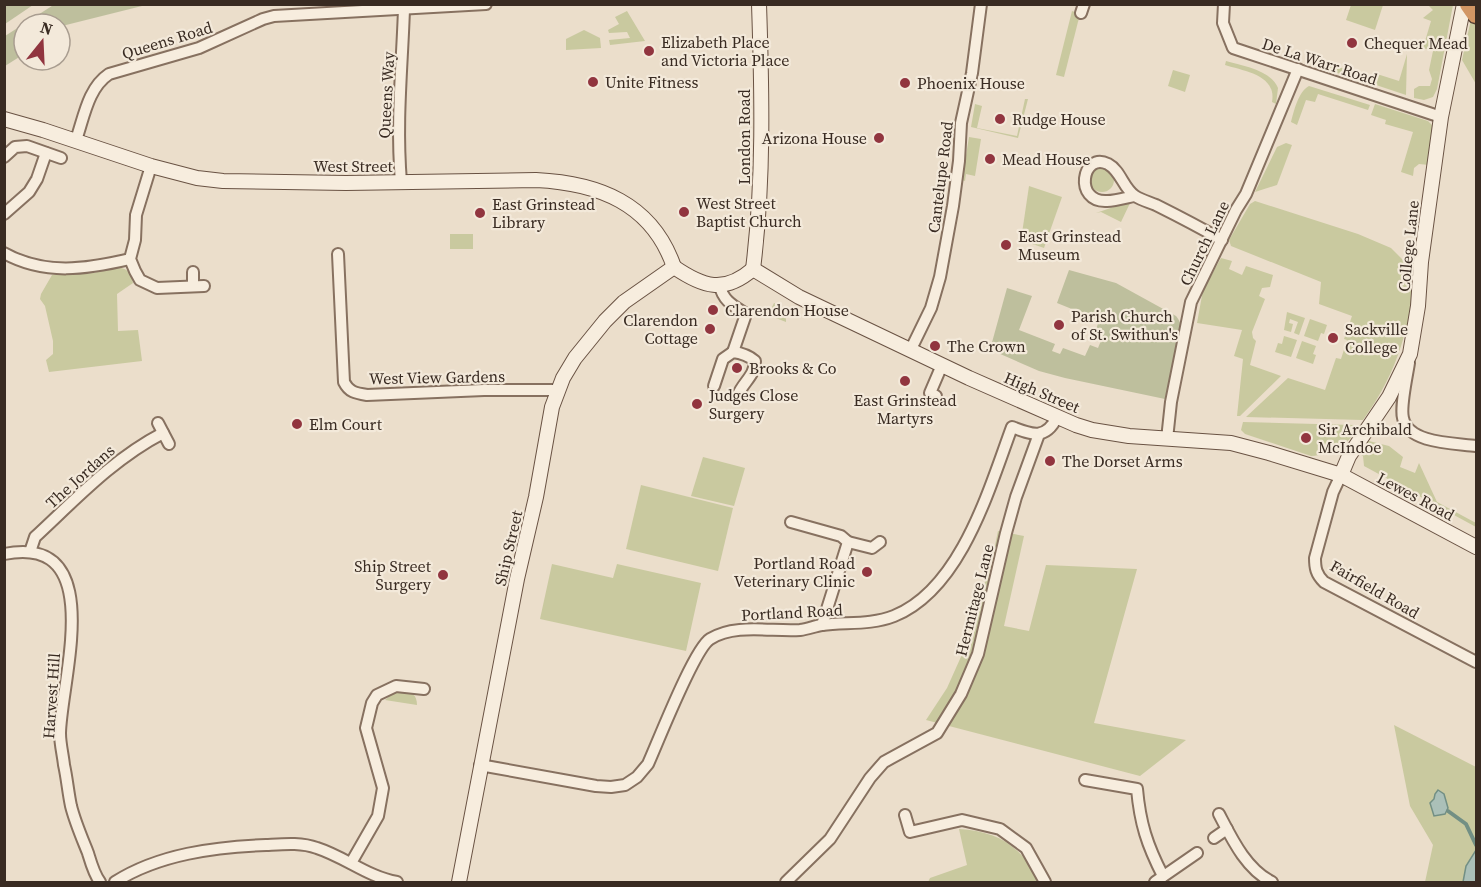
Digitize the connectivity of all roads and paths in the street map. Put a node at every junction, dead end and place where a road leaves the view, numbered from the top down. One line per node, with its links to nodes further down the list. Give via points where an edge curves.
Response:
1 (486, 4): 7 (street, Queens Road)
2 (759, 4): 25 (street, London Road, via 762,167)
3 (981, 4): 30 (street, Cantelupe Road, via 940,277)
4 (1224, 4): 9 (street, De La Warr Road, via 1223,23 1233,48)
5 (1464, 4): 10 (street, College Lane)
6 (1469, 4): 8 (highway)
7 (404, 9): 12 (street, Queens Road, via 274,16 199,48 109,74 93,90); 17 (street, Queens Way, via 398,143)
8 (1476, 14)
9 (1298, 69): 10 (street, De La Warr Road); 20 (street, Church Lane, via 1246,194)
10 (1441, 117): 32 (street, College Lane)
11 (4, 119): 12 (street, West Street)
12 (76, 140): 16 (street, West Street)
13 (46, 153): 14 (street, via 27,146 15,147); 15 (street); 19 (street, via 38,179 29,192)
14 (4, 157)
15 (61, 158)
16 (151, 166): 17 (street, West Street, via 223,181); 23 (street, via 136,215)
17 (401, 182): 24 (street, West Street, via 536,180 589,187 614,197 655,229)
18 (1134, 196): 18 (street, via 1105,202 1095,199 1085,187 1087,170 1101,162 1110,165); 20 (street)
19 (4, 213)
20 (1222, 240): 42 (street, Church Lane, via 1191,302)
21 (4, 254): 23 (street, via 51,269 92,268)
22 (338, 254): 35 (street, West View Gardens, via 347,389 367,395)
23 (130, 260): 27 (street, via 147,285)
24 (674, 267): 29 (street, via 708,285); 35 (street, Ship Street, via 624,302 605,321 575,358)
25 (753, 269): 29 (street, via 741,280); 30 (street, High Street, via 800,297)
26 (193, 272): 27 (street)
27 (193, 286): 28 (street)
28 (204, 286)
29 (720, 286): 31 (street, via 731,304 746,314)
30 (911, 349): 33 (street, High Street)
31 (733, 351): 34 (street, via 723,359); 36 (street, via 755,361 752,376)
32 (1410, 354): 44 (street, via 1402,417 1407,429 1420,438); 45 (street, College Lane)
33 (942, 365): 37 (street, via 930,393); 38 (street, High Street)
34 (714, 386)
35 (558, 390): 55 (street, Ship Street, via 548,422)
36 (738, 395)
37 (936, 396)
38 (1057, 417): 41 (street, via 1050,429); 42 (street, High Street, via 1092,430)
39 (158, 423): 40 (street)
40 (163, 433): 43 (street); 50 (street, The Jordans, via 120,459 35,537)
41 (1039, 434): 52 (street, Portland Road, via 1012,427 966,542 937,584 919,600 896,615 870,623); 68 (street, Hermitage Lane, via 1006,533 978,654 961,694 937,733 885,762 870,778 830,839)
42 (1167, 438): 45 (street, High Street, via 1231,443)
43 (169, 444)
44 (1476, 446)
45 (1341, 476): 49 (street, Lewes Road); 53 (street, Fairfield Road, via 1315,558 1318,576)
46 (791, 522): 47 (street, via 841,536)
47 (849, 542): 48 (street, via 872,548); 52 (street)
48 (880, 543)
49 (1476, 547)
50 (30, 552): 51 (street); 64 (street, Harvest Hill, via 58,567 72,600 73,624 60,736 71,807)
51 (4, 554)
52 (822, 625): 55 (street, Portland Road, via 802,630 732,630 709,639 692,665 648,765 625,785 596,786)
53 (1476, 662)
54 (424, 688): 62 (street, via 396,686 377,695 372,703 366,728 383,788 378,816)
55 (480, 765): 67 (street, Ship Street)
56 (1085, 780): 63 (street, via 1137,789 1139,813)
57 (1219, 814): 59 (street)
58 (905, 815): 69 (street, via 910,832 962,820 999,829 1026,848)
59 (1227, 829): 60 (street); 70 (street, via 1250,866)
60 (1214, 838)
61 (1197, 853): 63 (street)
62 (351, 863): 65 (street, via 316,847 230,847 178,856); 66 (street, via 381,879)
63 (1159, 879)
64 (100, 882)
65 (115, 882)
66 (397, 882)
67 (459, 882)
68 (786, 882)
69 (1046, 882)
70 (1272, 882)

